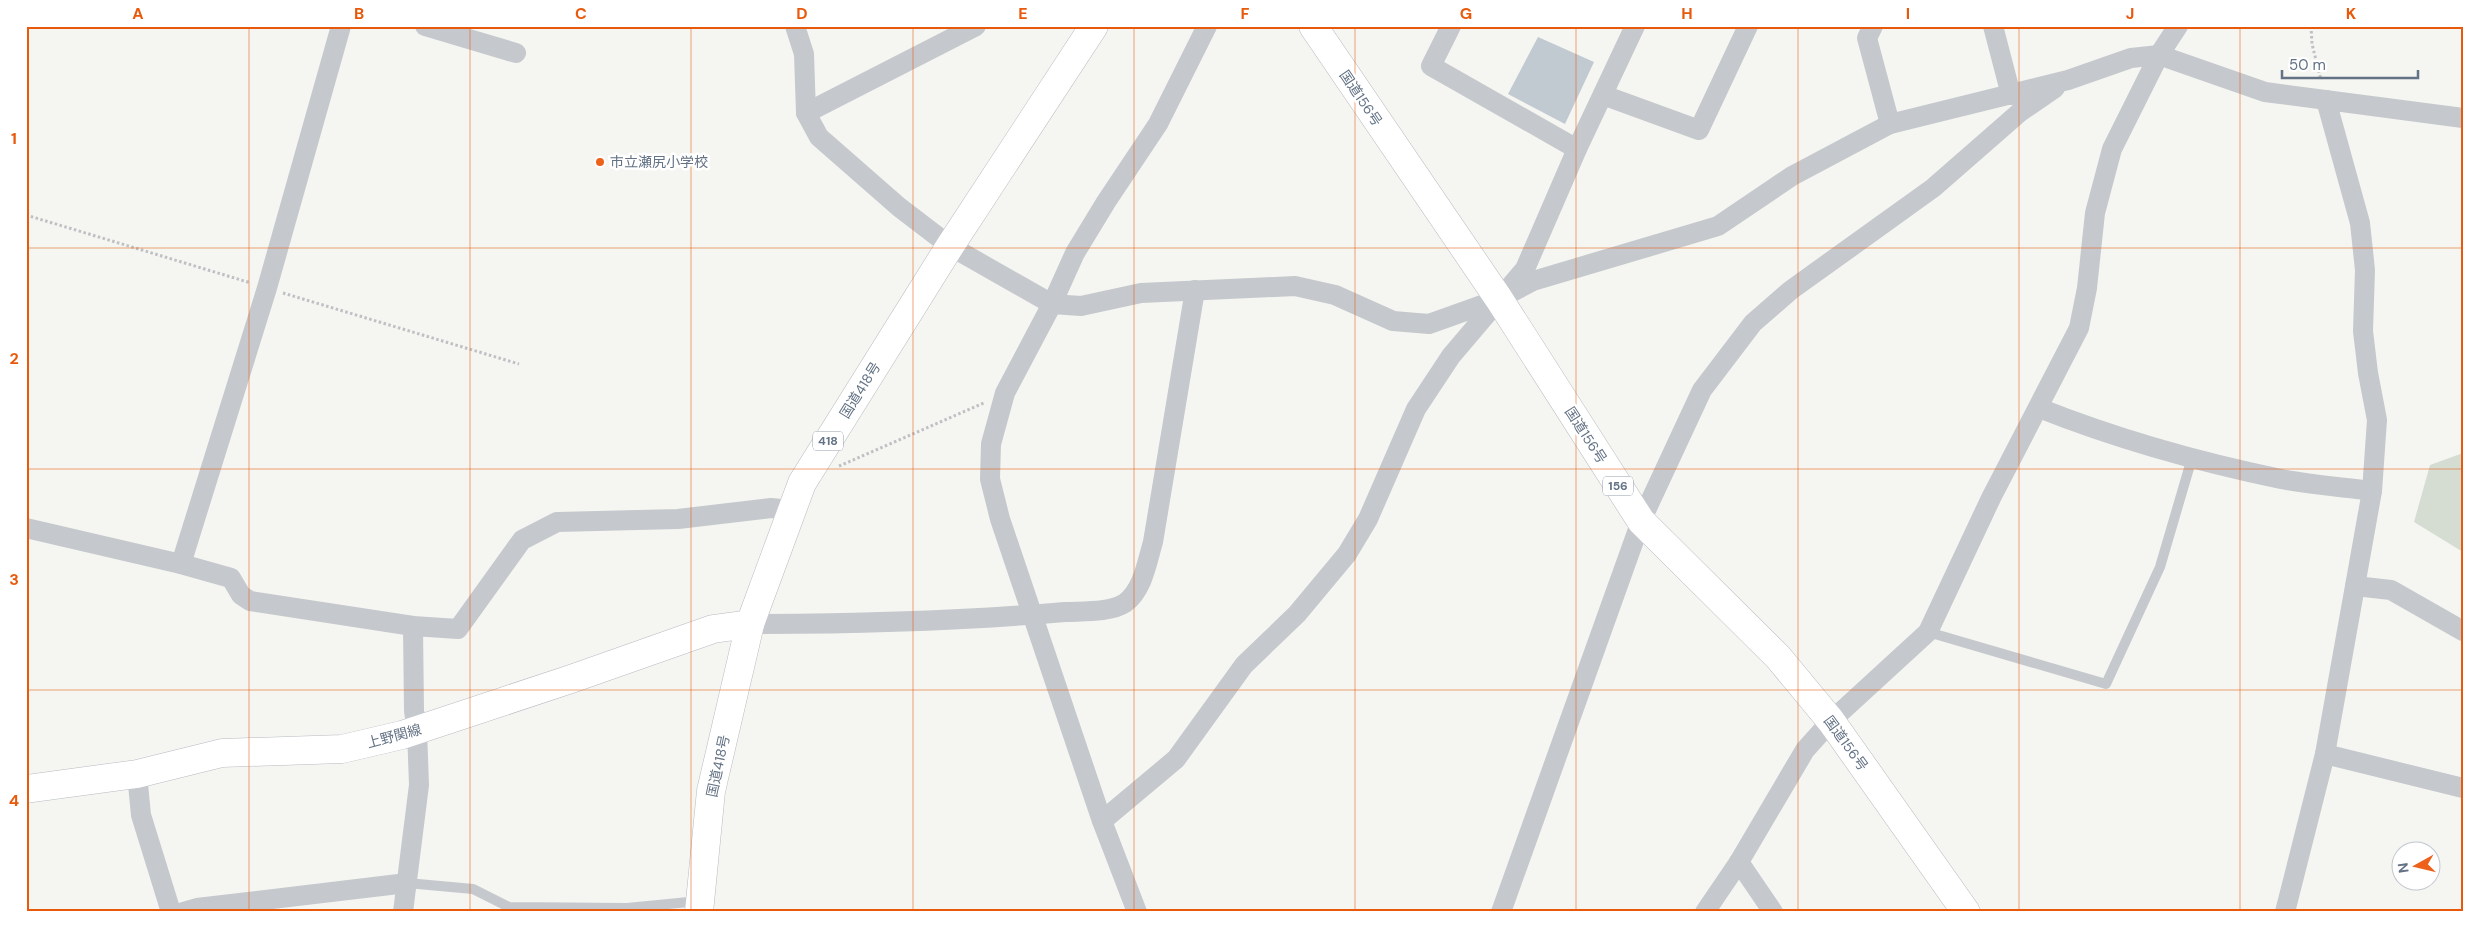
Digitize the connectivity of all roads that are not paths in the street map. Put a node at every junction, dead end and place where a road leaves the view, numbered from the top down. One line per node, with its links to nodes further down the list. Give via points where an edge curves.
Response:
1 (341, 26): 34 (street, via 267,288)
2 (425, 26): 14 (street)
3 (795, 26): 20 (street, via 804,54)
4 (976, 26): 20 (street)
5 (1094, 26): 24 (main road, 国道418号 / 418)
6 (1207, 26): 27 (street, via 1158,124 1080,244)
7 (1312, 26): 26 (main road, 国道156号 / 156)
8 (1451, 26): 23 (street, via 1431,66)
9 (1635, 26): 17 (street)
10 (1748, 26): 17 (street, via 1699,130)
11 (1873, 26): 22 (street, via 1867,38)
12 (1993, 26): 18 (street)
13 (2178, 26): 15 (street)
14 (516, 54)
15 (2159, 55): 16 (street, via 2131,58); 19 (street, via 2265,92); 28 (street, via 2112,149 2095,213 2080,328)
16 (2068, 80): 18 (street); 32 (street, via 2020,112 1933,188 1791,290 1753,322 1702,390)
17 (1603, 95): 23 (street)
18 (2011, 95): 22 (street)
19 (2326, 100): 21 (street); 30 (street, via 2361,232 2365,270 2363,332 2377,420)
20 (806, 113): 24 (street, via 819,137)
21 (2463, 118)
22 (1890, 124): 26 (street, via 1792,176 1718,226 1533,281)
23 (1577, 149): 26 (street, via 1525,269)
24 (950, 246): 27 (street); 31 (main road, 国道418号 / 418, via 802,482)
25 (1195, 290): 26 (street, via 1295,286 1335,295 1393,321 1429,324); 27 (street, via 1141,293 1082,306); 36 (street, via 1153,542 1141,583 1125,603 1108,608)
26 (1498, 299): 32 (main road, 国道156号 / 156); 47 (street, via 1451,356 1416,410 1368,519 1347,554 1297,614 1244,665 1176,759)
27 (1052, 304): 36 (street, via 1005,393 991,444 990,478)
28 (2039, 408): 29 (street, via 2092,429); 40 (street)
29 (2192, 458): 30 (street, via 2283,480); 40 (lane, via 2160,567 2106,684)
30 (2372, 491): 35 (street)
31 (791, 510): 37 (main road, 国道418号 / 418); 38 (street, via 771,508 678,519 558,522 522,540 458,629)
32 (1641, 522): 41 (main road, 国道156号 / 156, via 1778,657); 55 (street)
33 (26, 528): 34 (street)
34 (181, 564): 38 (street, via 231,578 240,596 250,601)
35 (2355, 586): 39 (street, via 2391,590); 43 (street)
36 (1032, 615): 37 (street); 47 (street)
37 (750, 624): 42 (main road, 上野関線, via 713,629); 50 (main road, 国道418号 / 418, via 712,791)
38 (413, 626): 42 (street)
39 (2463, 630)
40 (1928, 632): 41 (street)
41 (1831, 721): 48 (street, via 1805,750); 58 (main road, 国道156号 / 156)
42 (417, 730): 44 (main road, 上野関線, via 342,749 222,754); 49 (street, via 419,785)
43 (2325, 754): 45 (street); 59 (street)
44 (137, 774): 46 (main road, 上野関線); 51 (street, via 141,815)
45 (2463, 788)
46 (26, 789)
47 (1102, 821): 54 (street)
48 (1740, 862): 56 (street); 57 (street)
49 (406, 883): 50 (lane, via 473,889 509,907); 52 (street); 53 (street)
50 (699, 906)
51 (171, 912)
52 (183, 912)
53 (403, 912)
54 (1137, 912)
55 (1502, 912)
56 (1705, 912)
57 (1773, 912)
58 (1966, 912)
59 (2285, 912)

